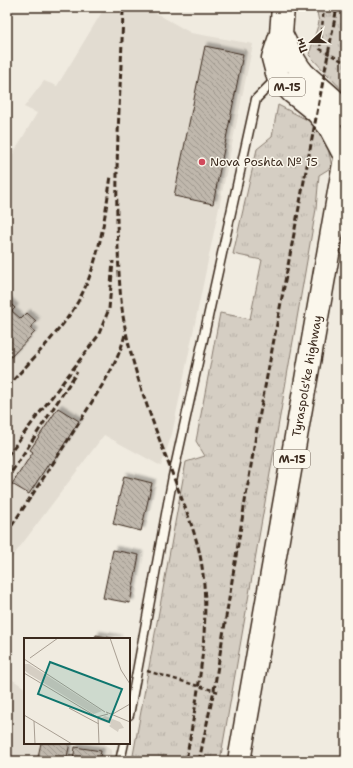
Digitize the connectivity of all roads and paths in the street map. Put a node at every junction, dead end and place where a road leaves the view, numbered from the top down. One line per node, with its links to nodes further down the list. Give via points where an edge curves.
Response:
1 (283, 7): 3 (main road, М-15)
2 (324, 7): 4 (path, via 320,49)
3 (282, 34): 5 (main road, М-15, via 273,58); 6 (main road, М-15, via 302,72 334,100)
4 (346, 63)
5 (278, 77): 6 (main road, М-15, via 317,112); 8 (lane, via 256,99 173,476)
6 (338, 120): 7 (main road, Tyraspols'ke highway / М-15)
7 (345, 154): 13 (main road, Tyraspols'ke highway / М-15)
8 (138, 669): 9 (path); 10 (lane)
9 (219, 692)
10 (130, 710)
11 (124, 744): 12 (lane)
12 (120, 761)
13 (239, 761)

